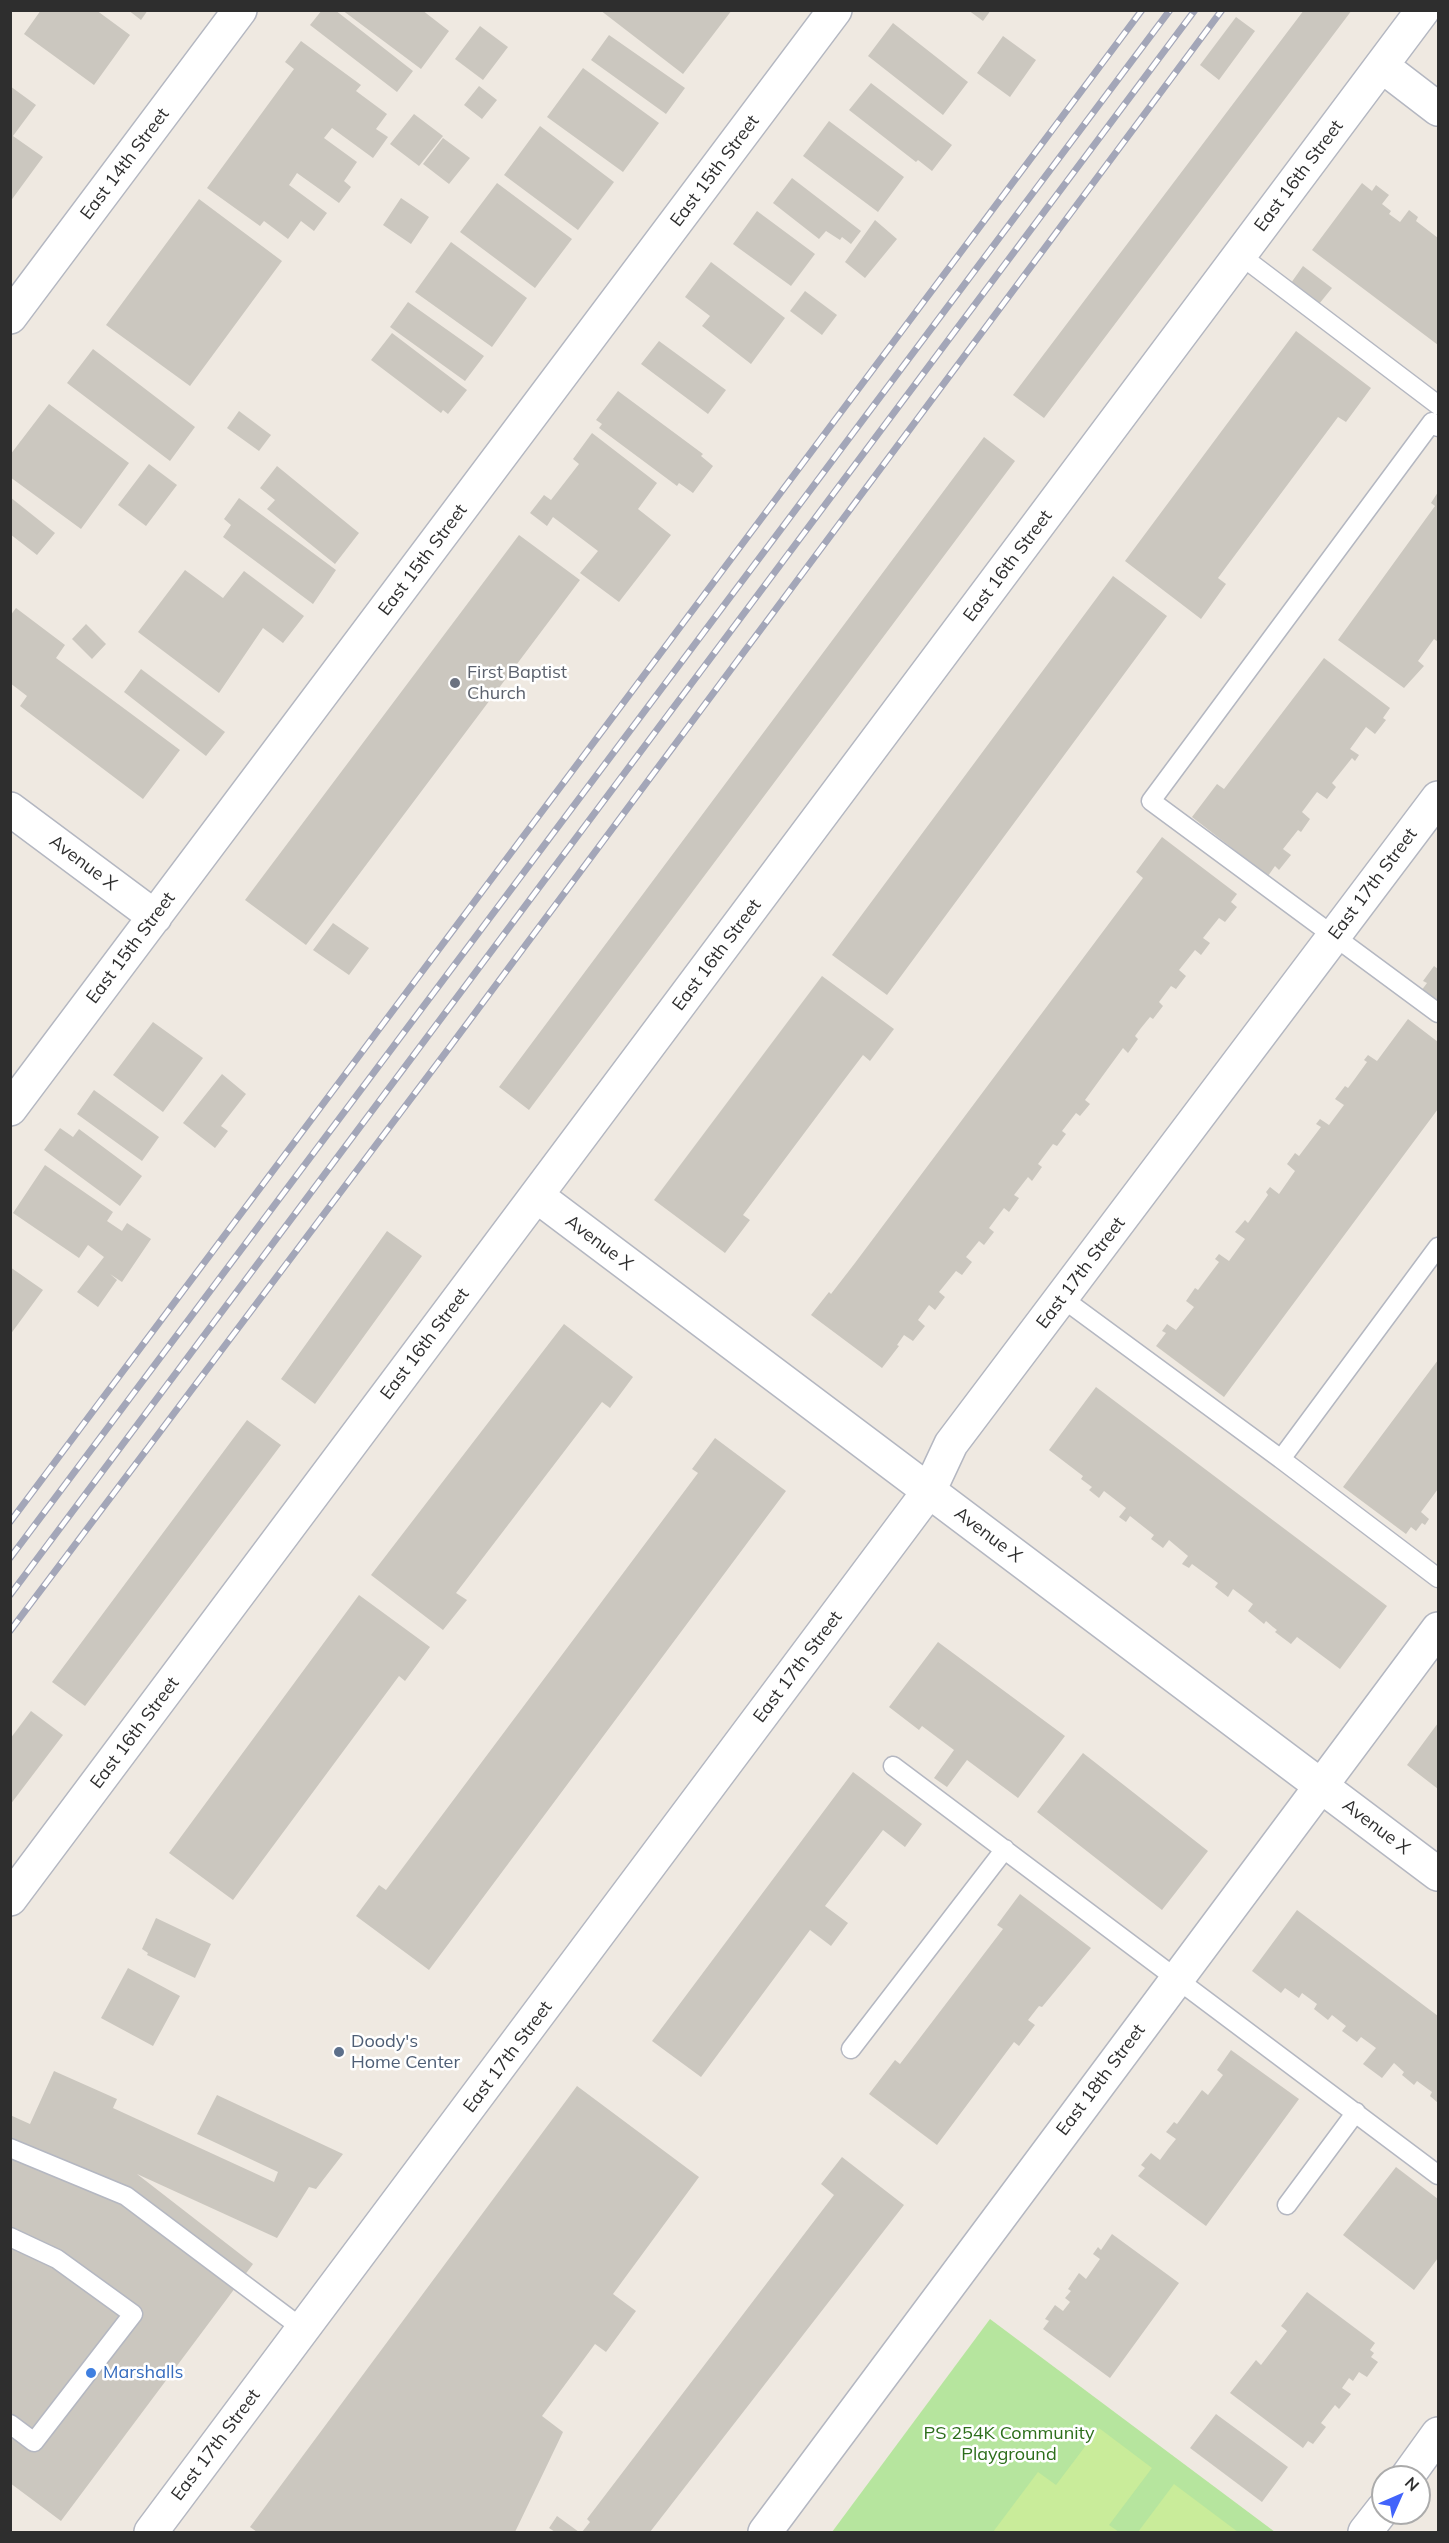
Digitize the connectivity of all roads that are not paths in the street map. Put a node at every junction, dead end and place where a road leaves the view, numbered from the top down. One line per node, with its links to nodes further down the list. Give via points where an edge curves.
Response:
1 (240, 10): 7 (street, East 14th Street)
2 (835, 10): 12 (street, East 15th Street)
3 (1423, 10): 4 (street, East 16th Street)
4 (1382, 66): 5 (street); 6 (street, East 16th Street)
5 (1438, 109)
6 (1240, 255): 8 (lane); 16 (street, East 16th Street)
7 (10, 317)
8 (1438, 405)
9 (1438, 427): 13 (lane, via 1432,422 1151,801)
10 (1438, 798): 13 (street, East 17th Street)
11 (10, 809): 12 (street, Avenue X)
12 (155, 917): 15 (street, East 15th Street)
13 (1333, 937): 14 (lane); 18 (street, East 17th Street)
14 (1438, 1013)
15 (10, 1109)
16 (537, 1196): 20 (street, Avenue X); 27 (street, East 16th Street)
17 (1438, 1247): 19 (lane)
18 (1062, 1298): 19 (lane); 20 (street, East 17th Street, via 951,1444)
19 (1281, 1459): 21 (lane)
20 (929, 1491): 24 (street, Avenue X); 35 (street, East 17th Street)
21 (1438, 1578)
22 (1438, 1629): 24 (street, East 18th Street)
23 (893, 1766): 25 (lane)
24 (1321, 1785): 26 (street, Avenue X); 28 (street, East 18th Street)
25 (1005, 1849): 28 (lane); 29 (lane)
26 (1438, 1874)
27 (10, 1899)
28 (1177, 1979): 30 (lane); 40 (street, East 18th Street)
29 (851, 2049)
30 (1356, 2112): 32 (lane); 33 (lane)
31 (10, 2148): 35 (lane, via 126,2196)
32 (1438, 2175)
33 (1287, 2205)
34 (10, 2237): 36 (lane, via 57,2259 133,2314 34,2442)
35 (303, 2329): 39 (street, East 17th Street)
36 (10, 2424)
37 (1438, 2434): 38 (street)
38 (1416, 2465)
39 (151, 2532)
40 (765, 2532)

